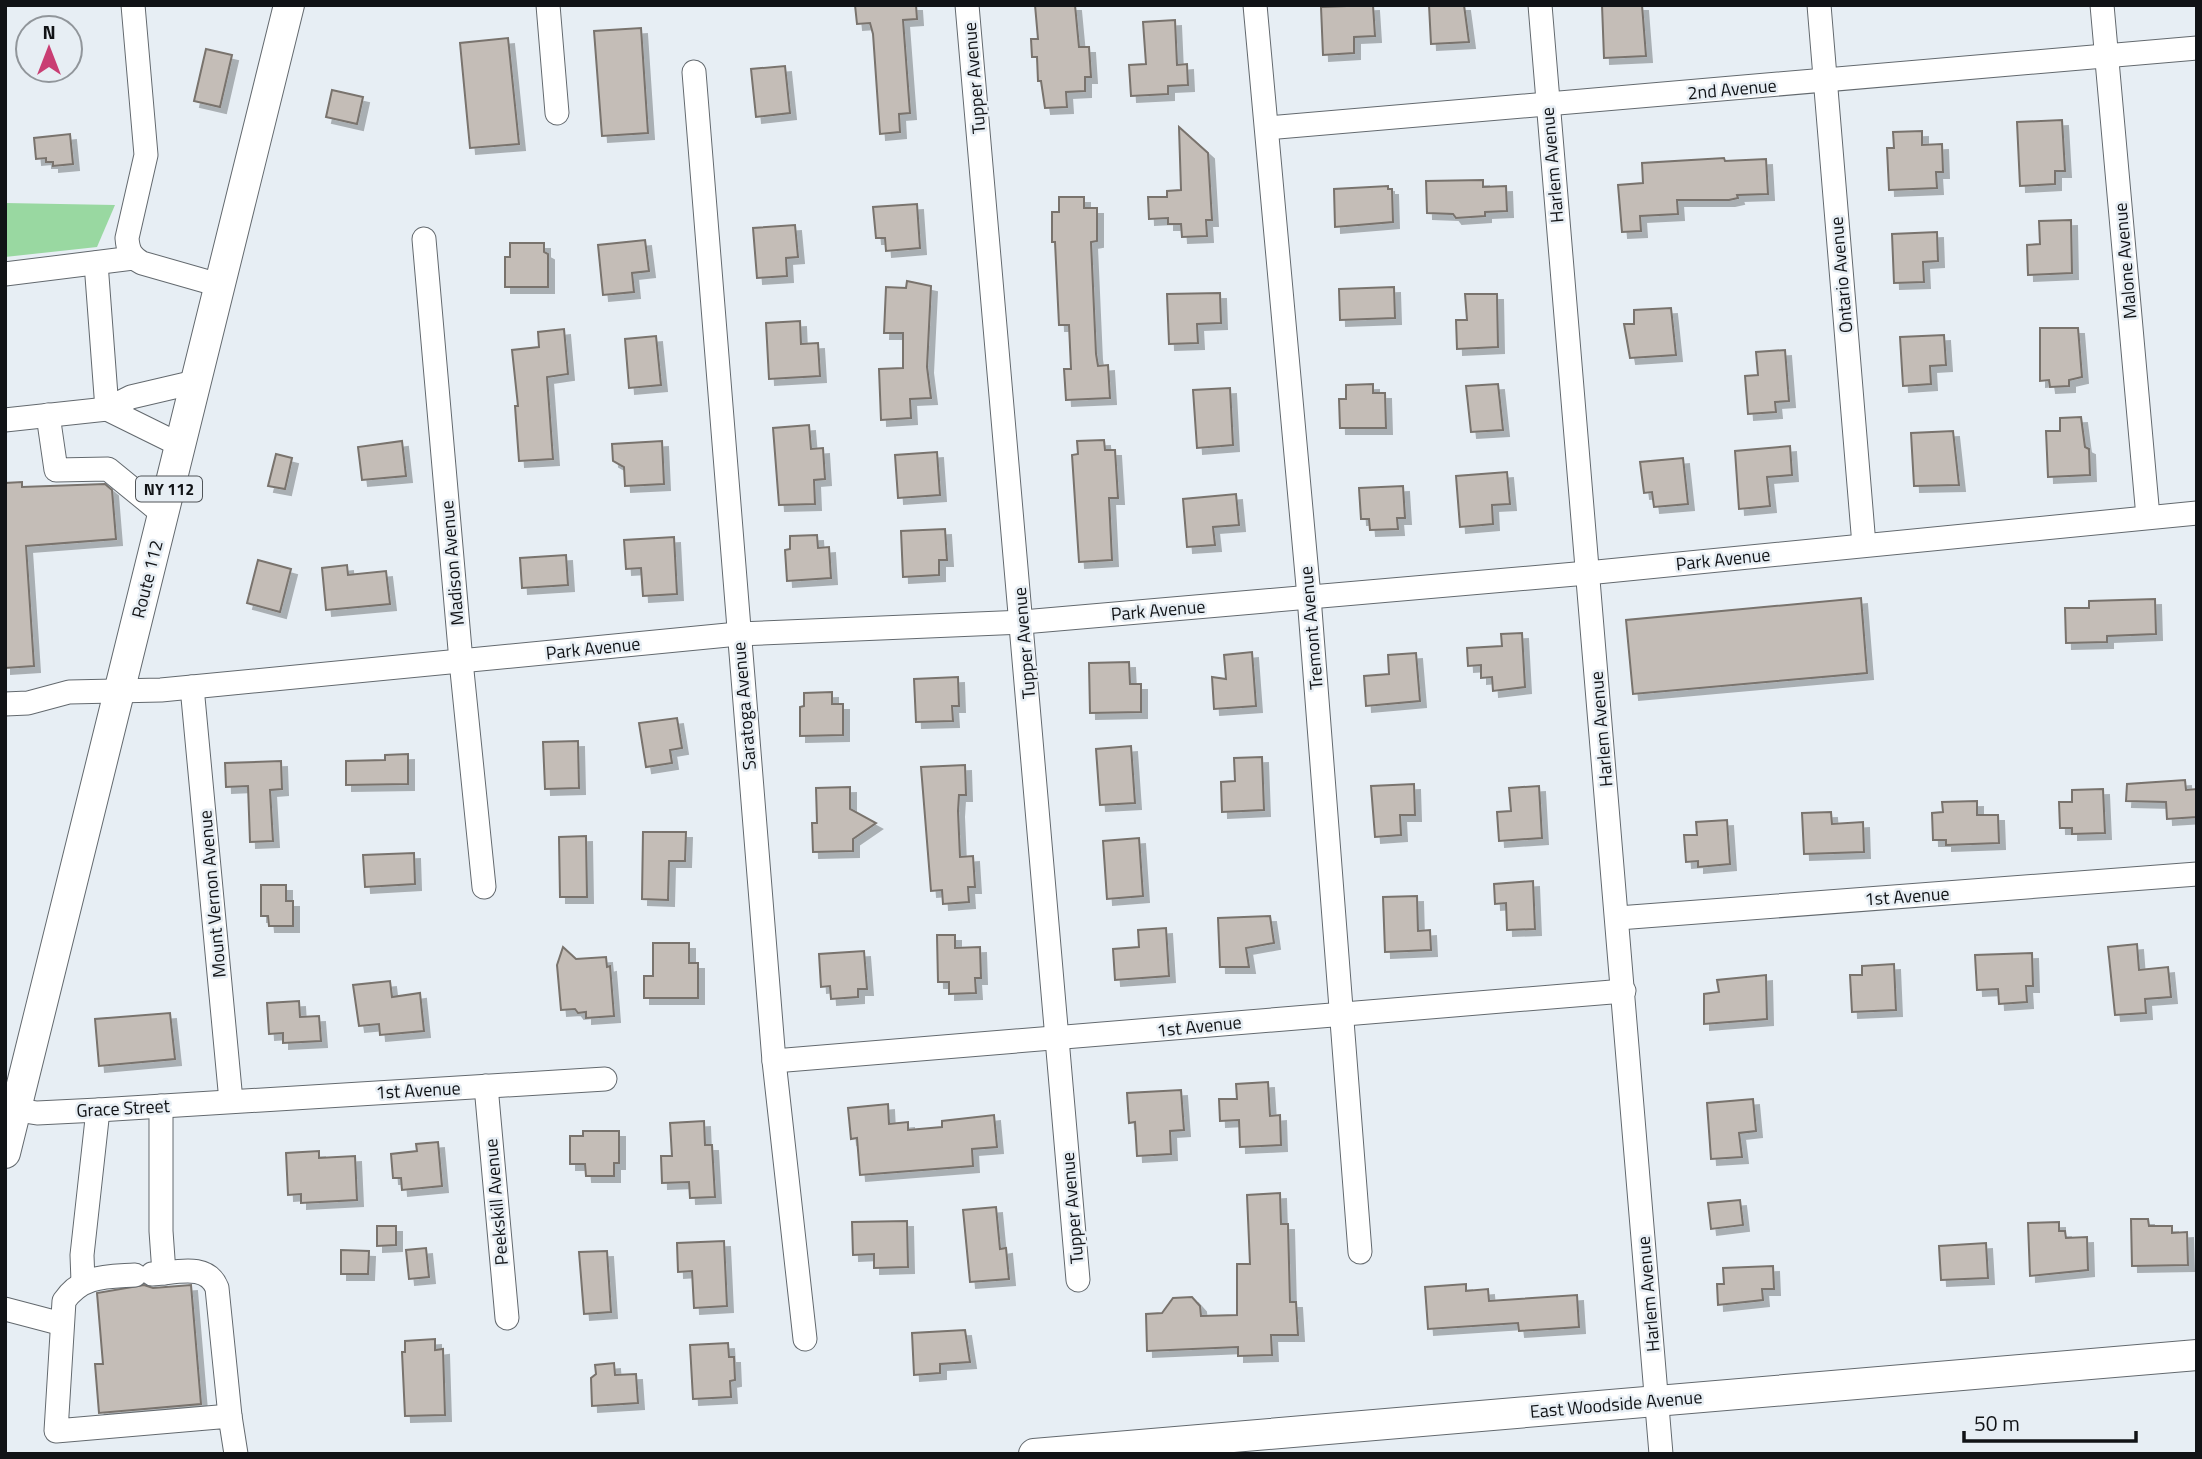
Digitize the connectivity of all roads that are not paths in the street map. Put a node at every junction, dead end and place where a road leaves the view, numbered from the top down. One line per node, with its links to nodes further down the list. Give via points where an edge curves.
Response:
1 (133, 5): 17 (street, via 146,155 127,238)
2 (289, 5): 20 (main road, Route 112 / NY 112)
3 (548, 5): 14 (street)
4 (967, 5): 32 (street, Tupper Avenue)
5 (1255, 5): 15 (street, Tremont Avenue)
6 (1540, 5): 13 (street, Harlem Avenue)
7 (1819, 5): 12 (street, Ontario Avenue)
8 (2102, 5): 10 (street, Malone Avenue)
9 (2197, 48): 10 (street, 2nd Avenue)
10 (2107, 57): 12 (street, 2nd Avenue); 28 (street, Malone Avenue)
11 (694, 72): 33 (street, Saratoga Avenue)
12 (1825, 81): 13 (street, 2nd Avenue); 29 (street, Ontario Avenue)
13 (1547, 105): 15 (street, 2nd Avenue); 30 (street, Harlem Avenue)
14 (557, 113)
15 (1268, 128): 31 (street, Tremont Avenue)
16 (424, 239): 34 (street, Madison Avenue)
17 (133, 258): 18 (street); 20 (street)
18 (96, 263): 19 (street); 22 (street)
19 (5, 274)
20 (219, 285): 21 (main road, Route 112 / NY 112)
21 (195, 382): 22 (street, via 131,397); 25 (main road, Route 112 / NY 112)
22 (107, 409): 23 (street); 25 (street)
23 (48, 415): 24 (street); 27 (street, via 56,470 108,469)
24 (5, 420)
25 (180, 445): 27 (main road, Route 112 / NY 112)
26 (2197, 513): 28 (street, Park Avenue)
27 (163, 514): 36 (main road, Route 112 / NY 112)
28 (2148, 517): 29 (street, Park Avenue)
29 (1864, 545): 30 (street, Park Avenue)
30 (1587, 573): 31 (street, Park Avenue); 40 (street, Harlem Avenue)
31 (1309, 597): 32 (street, Park Avenue); 42 (street, Tremont Avenue)
32 (1023, 622): 33 (street, Park Avenue); 43 (street, Tupper Avenue)
33 (738, 634): 34 (street, Park Avenue); 44 (street, Saratoga Avenue)
34 (461, 661): 35 (street, Park Avenue); 39 (street, Madison Avenue)
35 (192, 687): 36 (street, Park Avenue); 47 (street, Mount Vernon Avenue)
36 (118, 692): 37 (street, Park Avenue, via 69,692); 49 (main road, Route 112 / NY 112)
37 (5, 704)
38 (2197, 874): 40 (street, 1st Avenue)
39 (484, 887)
40 (1618, 918): 41 (street, Harlem Avenue)
41 (1624, 991): 42 (street, 1st Avenue); 61 (street, Harlem Avenue)
42 (1340, 1012): 43 (street, 1st Avenue); 52 (street, Tremont Avenue)
43 (1056, 1041): 44 (street, 1st Avenue); 54 (street, Tupper Avenue)
44 (774, 1061): 59 (street, Saratoga Avenue)
45 (605, 1079): 46 (street, 1st Avenue)
46 (486, 1086): 47 (street, 1st Avenue); 57 (street, Peekskill Avenue)
47 (231, 1101): 48 (street, Grace Street)
48 (162, 1106): 50 (street, Grace Street); 53 (street, via 161,1231)
49 (10, 1109): 50 (street, Grace Street, via 37,1113); 51 (main road, Route 112 / NY 112)
50 (98, 1110): 55 (street)
51 (5, 1153)
52 (1360, 1252)
53 (150, 1274): 55 (street); 62 (street, via 203,1271 213,1278)
54 (1079, 1280)
55 (83, 1282): 58 (street, via 64,1301)
56 (5, 1309): 58 (street)
57 (507, 1318)
58 (62, 1324): 62 (street, via 56,1431)
59 (804, 1339)
60 (2197, 1355): 61 (main road, East Woodside Avenue)
61 (1657, 1401): 64 (main road, East Woodside Avenue); 65 (street, Harlem Avenue)
62 (230, 1416): 63 (street)
63 (236, 1454)
64 (1034, 1454)
65 (1661, 1454)

